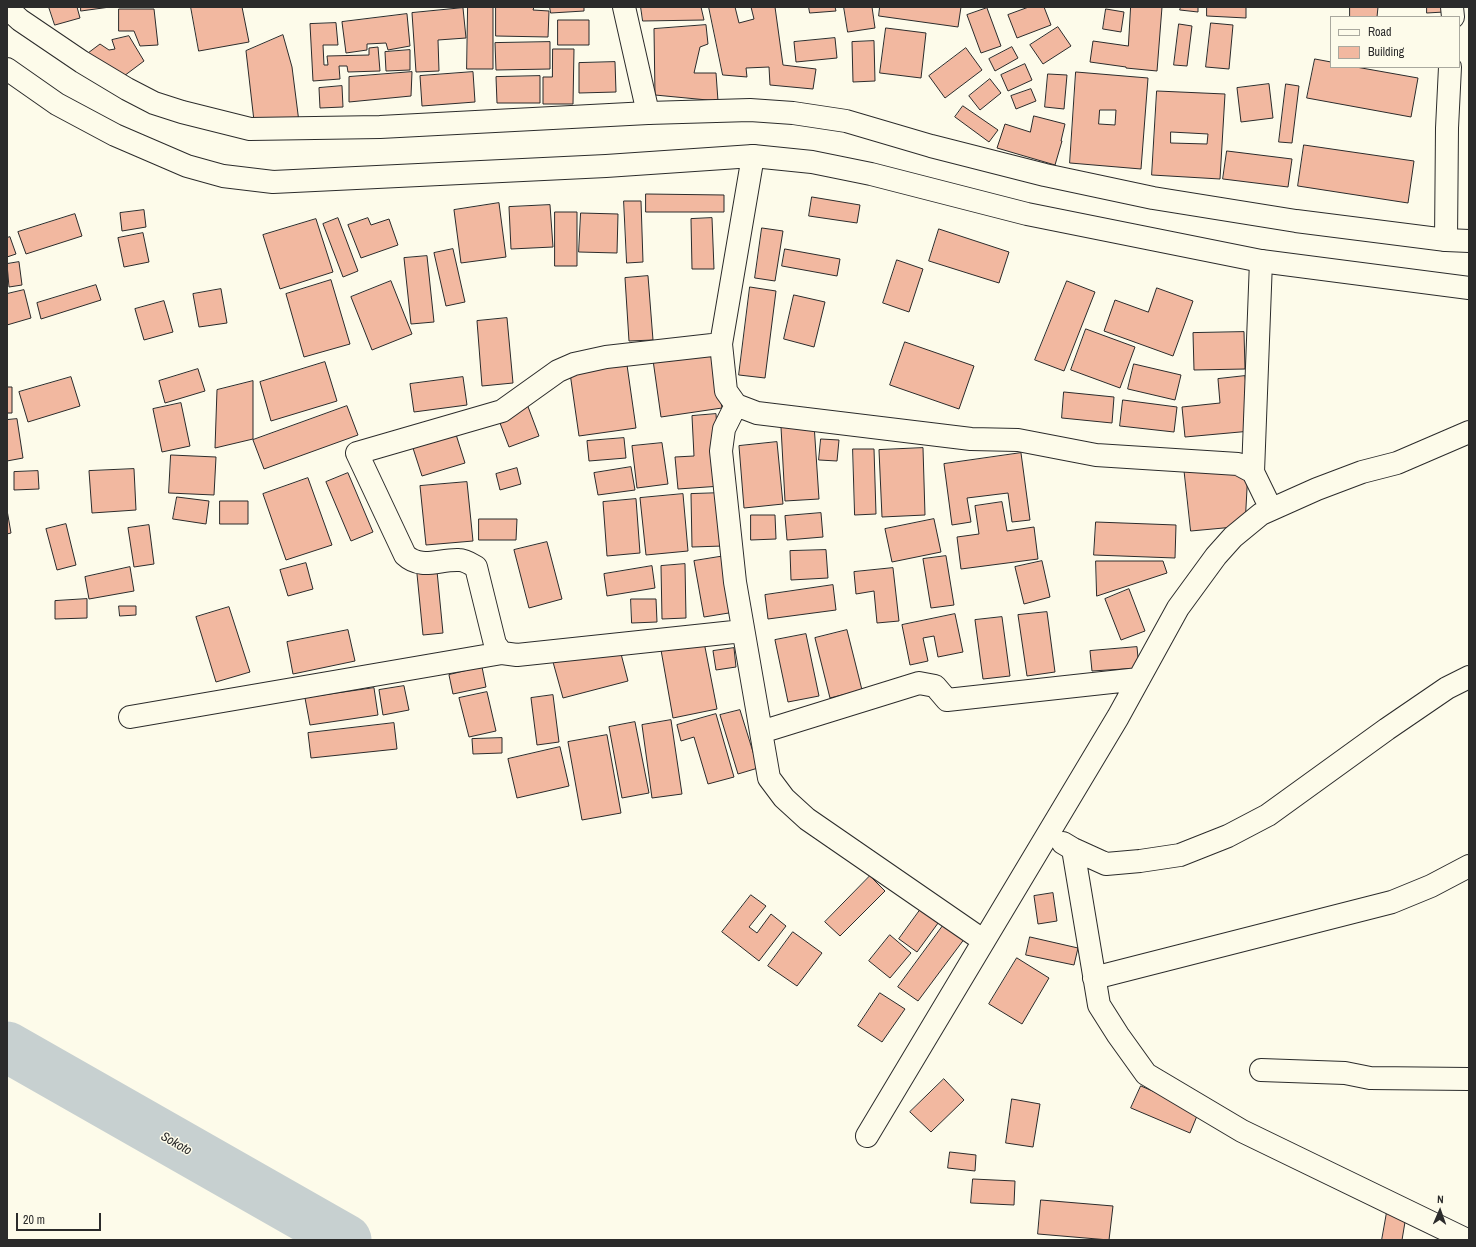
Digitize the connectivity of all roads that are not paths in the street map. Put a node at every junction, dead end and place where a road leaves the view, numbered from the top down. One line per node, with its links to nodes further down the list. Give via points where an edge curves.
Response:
1 (624, 7): 5 (street)
2 (13, 14): 5 (street, via 82,62 154,103 250,129 380,127)
3 (1450, 68): 7 (street)
4 (7, 69): 6 (street, via 57,104 115,136 187,166 223,176 273,182 606,166)
5 (648, 114): 7 (street, via 750,110 846,121 1045,175 1153,198 1296,221)
6 (753, 156): 9 (street, via 812,162 871,174 1027,214); 11 (street)
7 (1446, 240): 8 (street)
8 (1469, 241)
9 (1261, 260): 10 (street); 14 (street)
10 (1469, 288)
11 (721, 344): 12 (street, via 726,391); 17 (street, via 606,357 574,364 558,371 502,411 357,453 405,555 420,563 460,560 476,567 495,644)
12 (736, 405): 14 (street, via 757,413 971,439 1018,440 1096,455 1238,464); 16 (street, via 724,429 721,451)
13 (1469, 432): 15 (street, via 1396,463 1362,472)
14 (1253, 472): 15 (street)
15 (1271, 509): 19 (street, via 1233,537 1216,556 1178,608)
16 (743, 631): 17 (street, via 517,654); 21 (street)
17 (502, 653): 20 (street)
18 (1469, 677): 23 (street, via 1447,688 1387,729 1268,815 1228,836 1180,855 1106,864)
19 (1139, 679): 21 (street, via 947,700 935,686 919,683); 22 (street)
20 (130, 717)
21 (761, 732): 25 (street, via 769,778 784,798 807,819)
22 (1049, 833): 23 (street); 25 (street)
23 (1073, 849): 26 (street)
24 (1469, 866): 26 (street, via 1432,886 1392,902)
25 (984, 941): 29 (street)
26 (1094, 978): 30 (street, via 1099,1005 1146,1074 1242,1131)
27 (1260, 1070): 28 (street, via 1345,1073 1370,1078)
28 (1469, 1079)
29 (867, 1136)
30 (1467, 1240)

